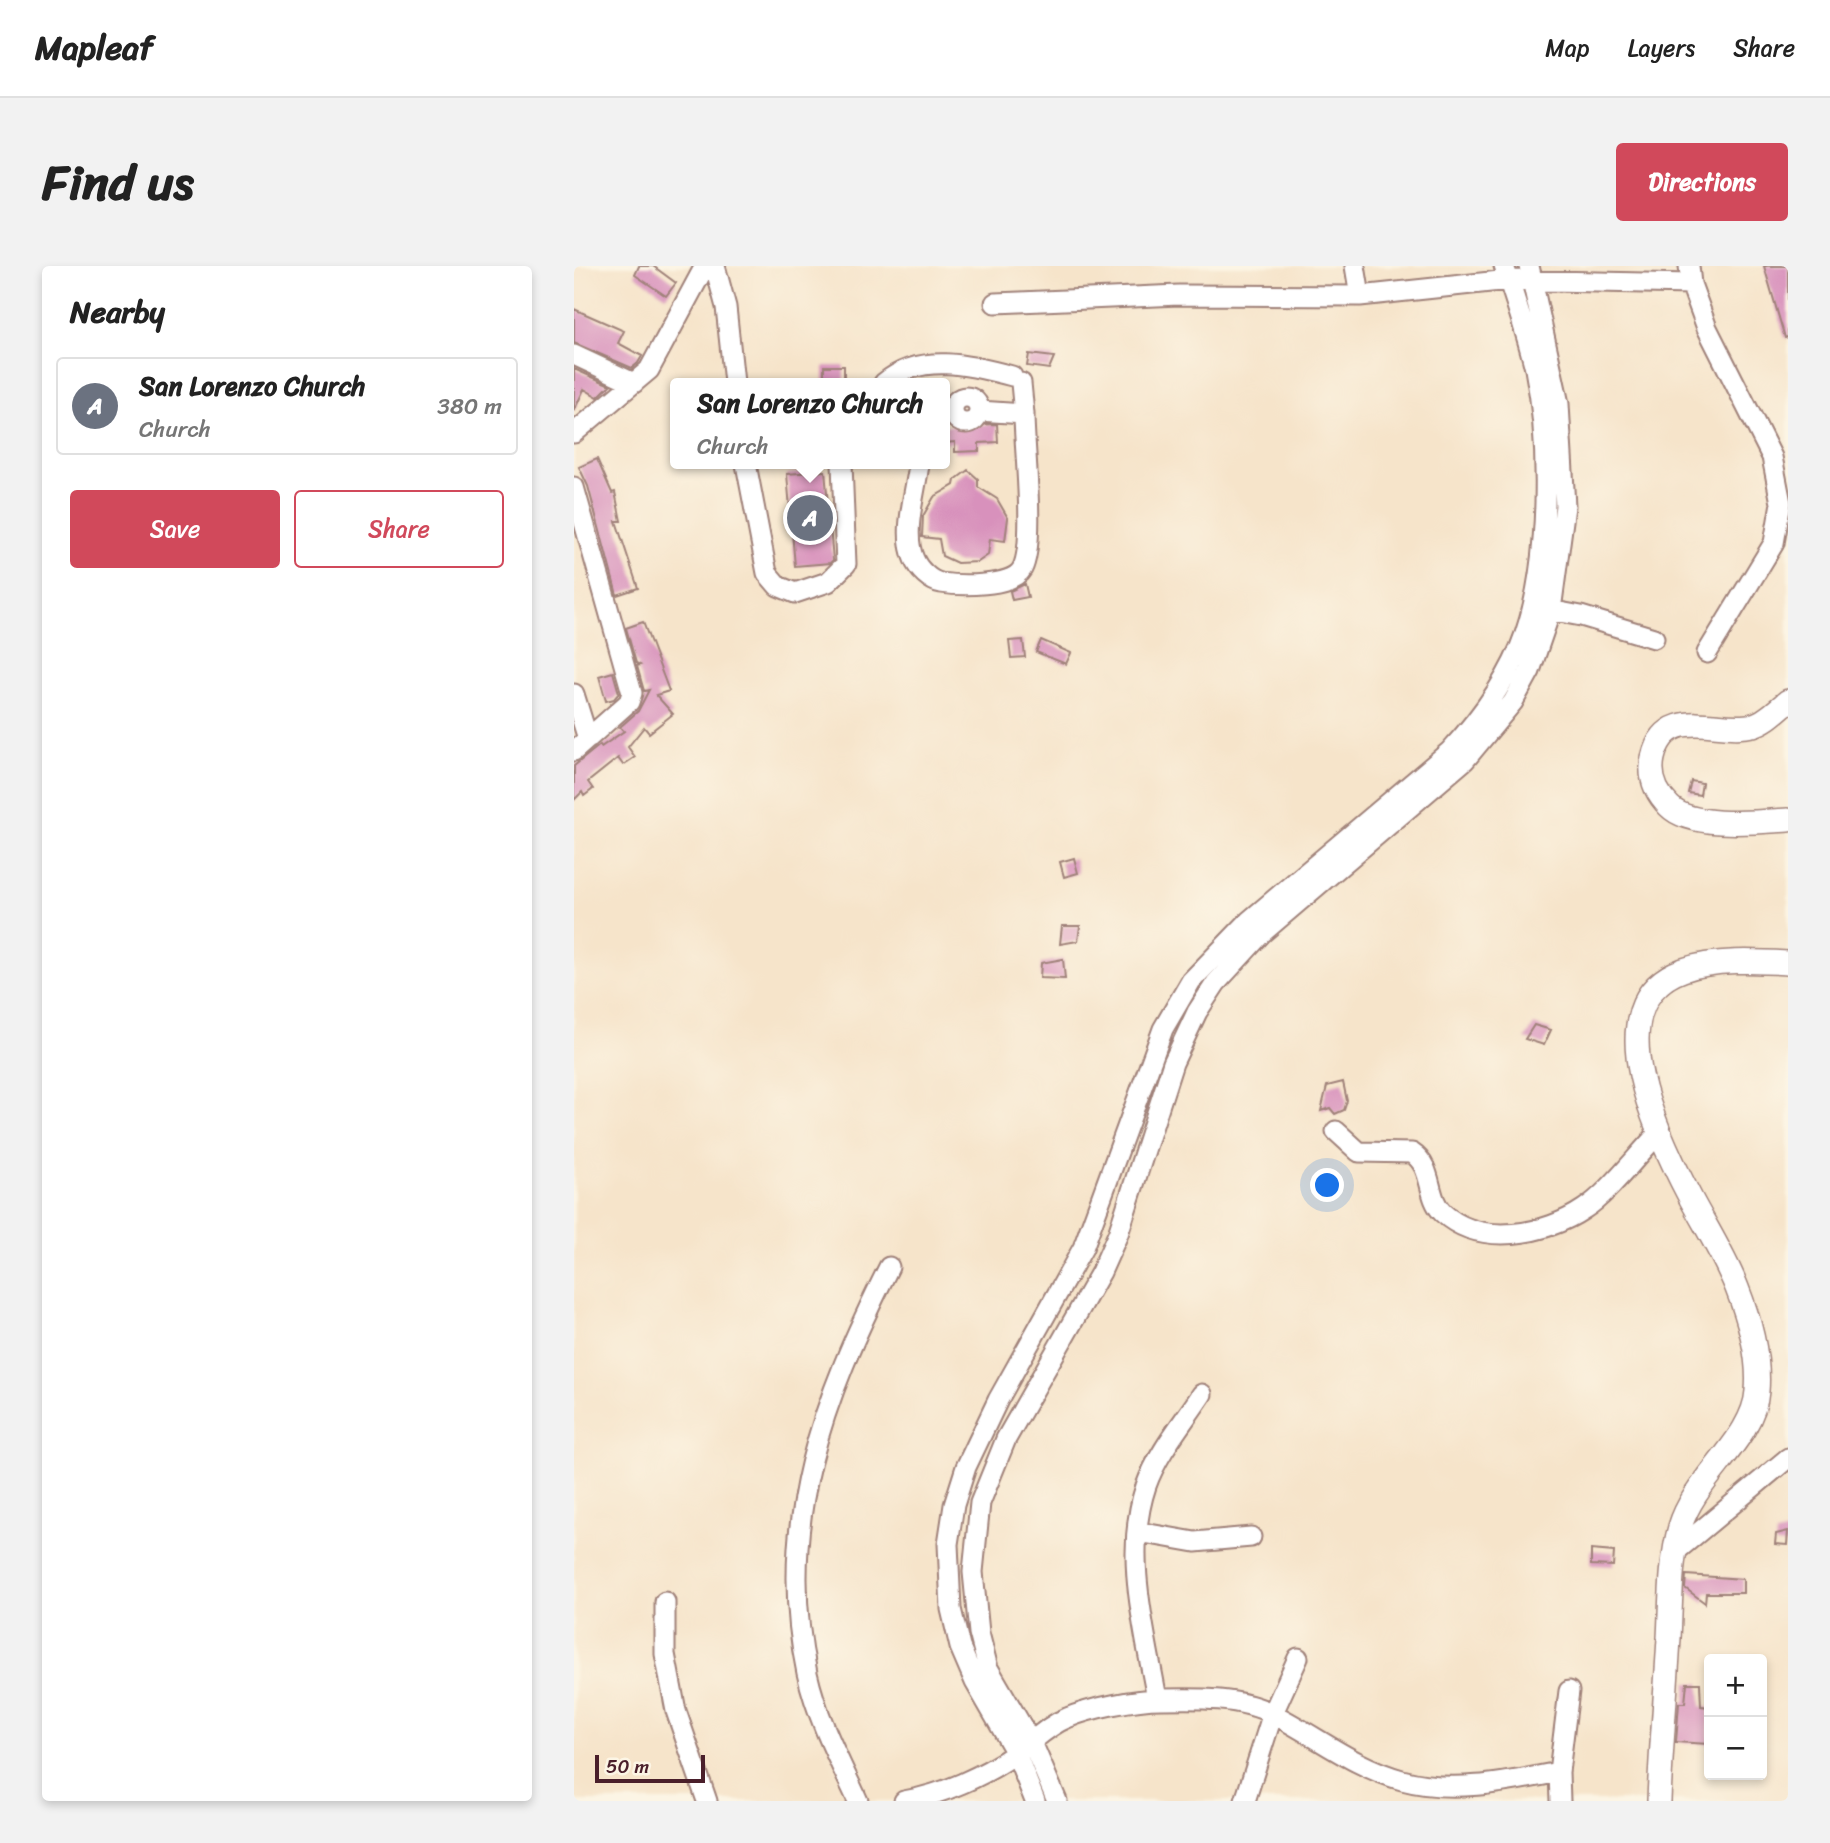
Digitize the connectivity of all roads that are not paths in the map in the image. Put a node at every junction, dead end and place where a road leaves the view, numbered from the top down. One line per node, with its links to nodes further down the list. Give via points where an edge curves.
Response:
1 (705, 266): 12 (street, via 656,360)
2 (715, 266): 10 (street, via 726,307)
3 (1355, 266): 7 (street)
4 (1506, 273): 5 (street); 7 (street); 20 (street, via 1534,368 1543,422)
5 (1531, 273): 6 (street); 20 (street, via 1550,352 1566,506)
6 (1690, 275): 22 (street, via 1707,328 1772,457 1781,503 1774,543)
7 (1360, 296): 8 (street, via 1179,295)
8 (995, 303)
9 (574, 355): 12 (street)
10 (733, 378)
11 (890, 378): 14 (street, via 933,363 984,369 1017,379)
12 (634, 383): 15 (street)
13 (950, 408): 14 (street, via 966,397 976,402 979,411)
14 (1024, 414): 18 (street, via 1028,533 1026,558 1015,577 1002,583 939,583 925,574 909,547)
15 (577, 426)
16 (747, 469): 17 (street, via 767,573 778,586 795,593 828,582 846,564)
17 (842, 469)
18 (918, 469)
19 (574, 487): 25 (street, via 631,688 629,702)
20 (1541, 609): 21 (street); 27 (street, via 1530,671 1513,702 1465,760 1414,792)
21 (1654, 638)
22 (1707, 653)
23 (574, 694): 25 (street)
24 (1788, 701): 26 (main road, via 1754,725 1699,723 1671,730 1657,745 1651,772 1664,802 1689,818)
25 (581, 745)
26 (1788, 820)
27 (1255, 927): 30 (street, via 1207,962 1175,1006); 32 (street, via 1186,1030)
28 (1788, 963): 31 (main road, via 1683,970 1652,993 1639,1022 1637,1043 1642,1082)
29 (1336, 1131): 31 (street, via 1359,1152 1412,1153 1424,1165 1440,1210 1468,1229 1498,1233 1552,1226 1586,1209)
30 (1125, 1132): 32 (street); 44 (street, via 1083,1248 978,1439 954,1505 948,1578 960,1647 975,1682)
31 (1659, 1133): 38 (main road, via 1737,1288 1758,1373 1752,1411 1691,1500)
32 (1150, 1137): 44 (street, via 1101,1272 1021,1410 980,1503 973,1572 979,1633 988,1668)
33 (889, 1267): 47 (street, via 832,1391 817,1433 802,1503 798,1621 808,1676)
34 (1202, 1394): 36 (street, via 1146,1486)
35 (1788, 1458): 38 (street)
36 (1138, 1532): 37 (street, via 1195,1542); 42 (street, via 1138,1596)
37 (1251, 1537)
38 (1675, 1552): 53 (main road)
39 (665, 1602): 46 (street, via 665,1654 676,1711)
40 (1298, 1658): 43 (street)
41 (1569, 1691): 45 (street)
42 (1157, 1699): 43 (street, via 1243,1704); 44 (street, via 1068,1717)
43 (1273, 1713): 45 (street, via 1336,1752 1404,1781 1456,1787); 51 (street)
44 (1023, 1747): 48 (street, via 943,1790); 49 (street); 50 (street)
45 (1559, 1772): 52 (street)
46 (708, 1801)
47 (858, 1801)
48 (904, 1801)
49 (1035, 1801)
50 (1057, 1801)
51 (1245, 1801)
52 (1560, 1801)
53 (1659, 1801)

